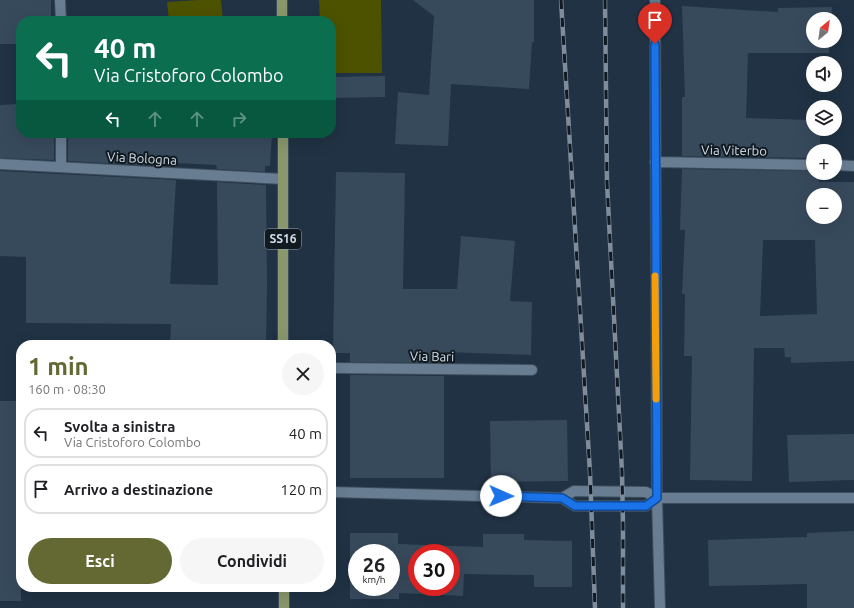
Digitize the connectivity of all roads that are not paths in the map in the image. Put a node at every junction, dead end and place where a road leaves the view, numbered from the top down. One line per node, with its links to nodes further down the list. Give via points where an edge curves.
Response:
1 (60, 0): 4 (street)
2 (282, 0): 5 (main road)
3 (655, 0): 8 (street)
4 (61, 16)
5 (282, 16)
6 (61, 138): 13 (street)
7 (283, 138): 14 (main road, SS16)
8 (655, 162): 10 (street, Via Viterbo); 20 (street)
9 (0, 164): 13 (street, Via Bologna)
10 (806, 165)
11 (842, 165): 12 (street)
12 (854, 166)
13 (61, 167): 14 (street, Via Bologna)
14 (283, 179): 15 (main road, SS16)
15 (283, 340)
16 (336, 368): 17 (street, Via Bari)
17 (532, 370)
18 (336, 492): 19 (street)
19 (562, 498): 20 (street, via 574,491 646,492); 20 (street, via 575,506 646,506)
20 (657, 498): 21 (street); 24 (street)
21 (854, 498)
22 (284, 592): 23 (main road)
23 (284, 608)
24 (660, 608)

